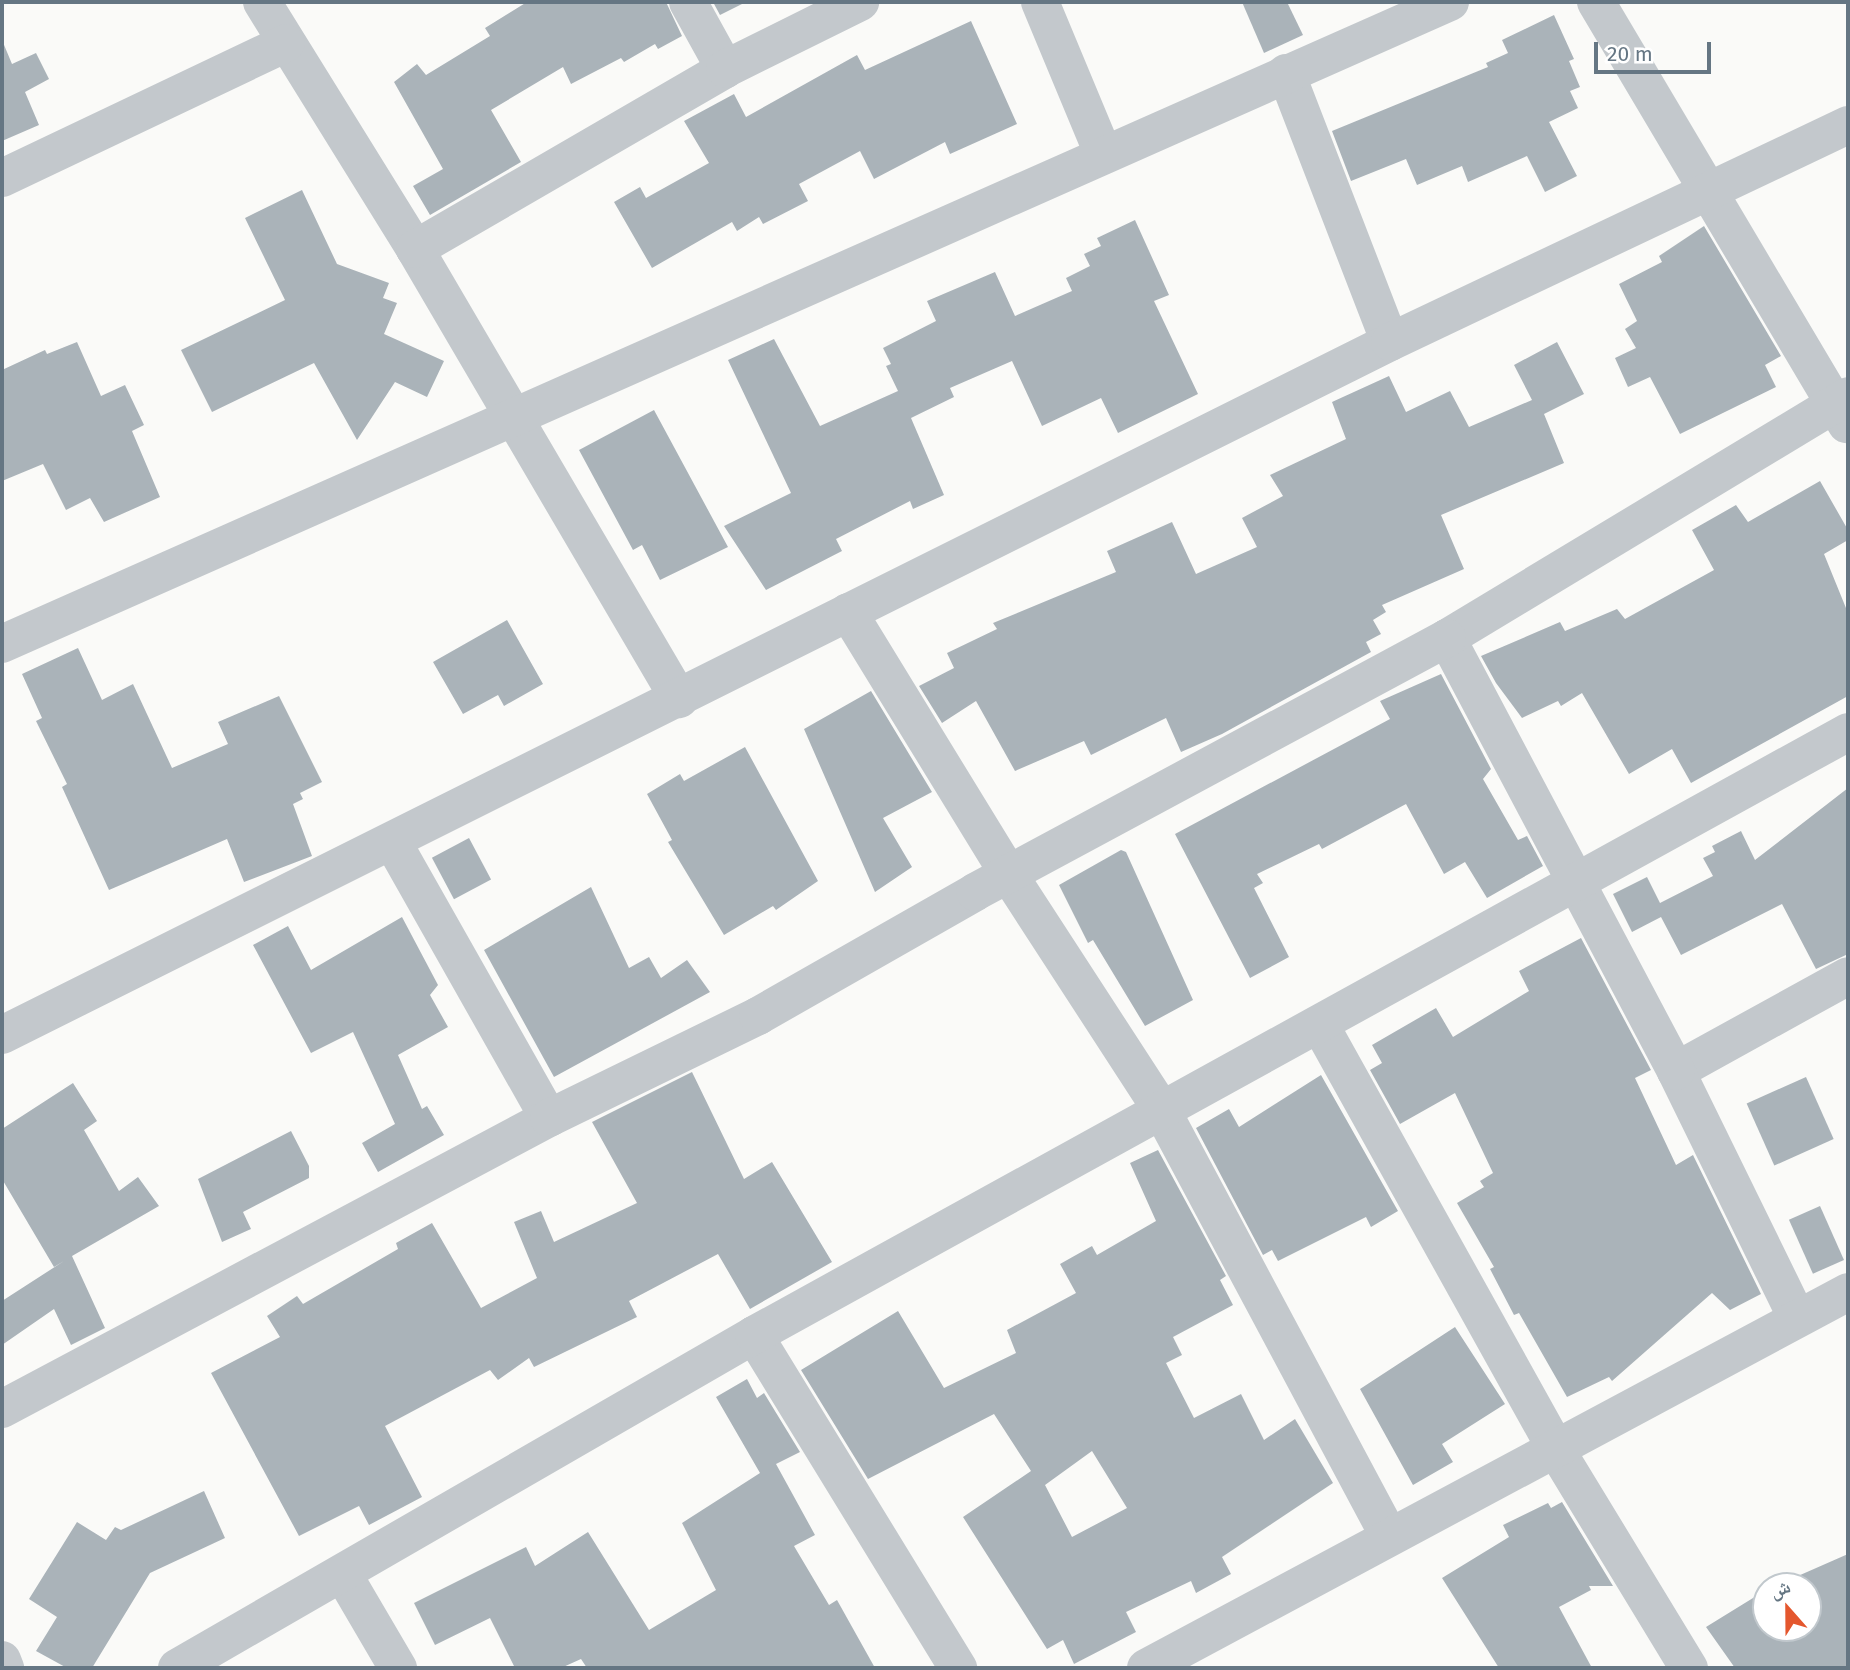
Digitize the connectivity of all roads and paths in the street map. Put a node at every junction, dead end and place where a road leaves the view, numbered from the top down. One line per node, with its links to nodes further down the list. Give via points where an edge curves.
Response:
1 (262, 2): 7 (street)
2 (688, 2): 8 (street)
3 (860, 2): 8 (street)
4 (1040, 2): 11 (street)
5 (1450, 2): 9 (street)
6 (1596, 2): 13 (street)
7 (286, 43): 12 (street); 14 (street)
8 (725, 69): 14 (street)
9 (1286, 73): 11 (street); 15 (street)
10 (1848, 125): 13 (street)
11 (1103, 153): 17 (street)
12 (2, 178)
13 (1710, 191): 15 (street); 16 (street)
14 (415, 248): 17 (street)
15 (1390, 342): 18 (street)
16 (1844, 408): 19 (street)
17 (511, 418): 20 (street); 21 (street)
18 (848, 612): 21 (street); 24 (street)
19 (1447, 638): 24 (street); 25 (street)
20 (2, 644)
21 (679, 699): 23 (street)
22 (1848, 732): 25 (street)
23 (392, 841): 28 (street); 31 (street)
24 (1009, 875): 30 (street); 31 (street, via 758,1016)
25 (1577, 884): 27 (street); 29 (street)
26 (1848, 976): 29 (street)
27 (1320, 1025): 30 (street); 36 (street)
28 (2, 1035)
29 (1676, 1071): 33 (street)
30 (1162, 1111): 34 (street); 37 (street)
31 (549, 1118): 35 (street)
32 (1848, 1292): 33 (street)
33 (1797, 1318): 36 (street)
34 (754, 1335): 38 (street); 43 (street)
35 (2, 1409)
36 (1555, 1448): 37 (street); 45 (street)
37 (1389, 1536): 44 (street)
38 (344, 1576): 41 (street); 42 (street)
39 (2, 1660): 40 (street)
40 (5, 1668)
41 (177, 1668)
42 (398, 1668)
43 (958, 1668)
44 (1146, 1668)
45 (1689, 1668)

